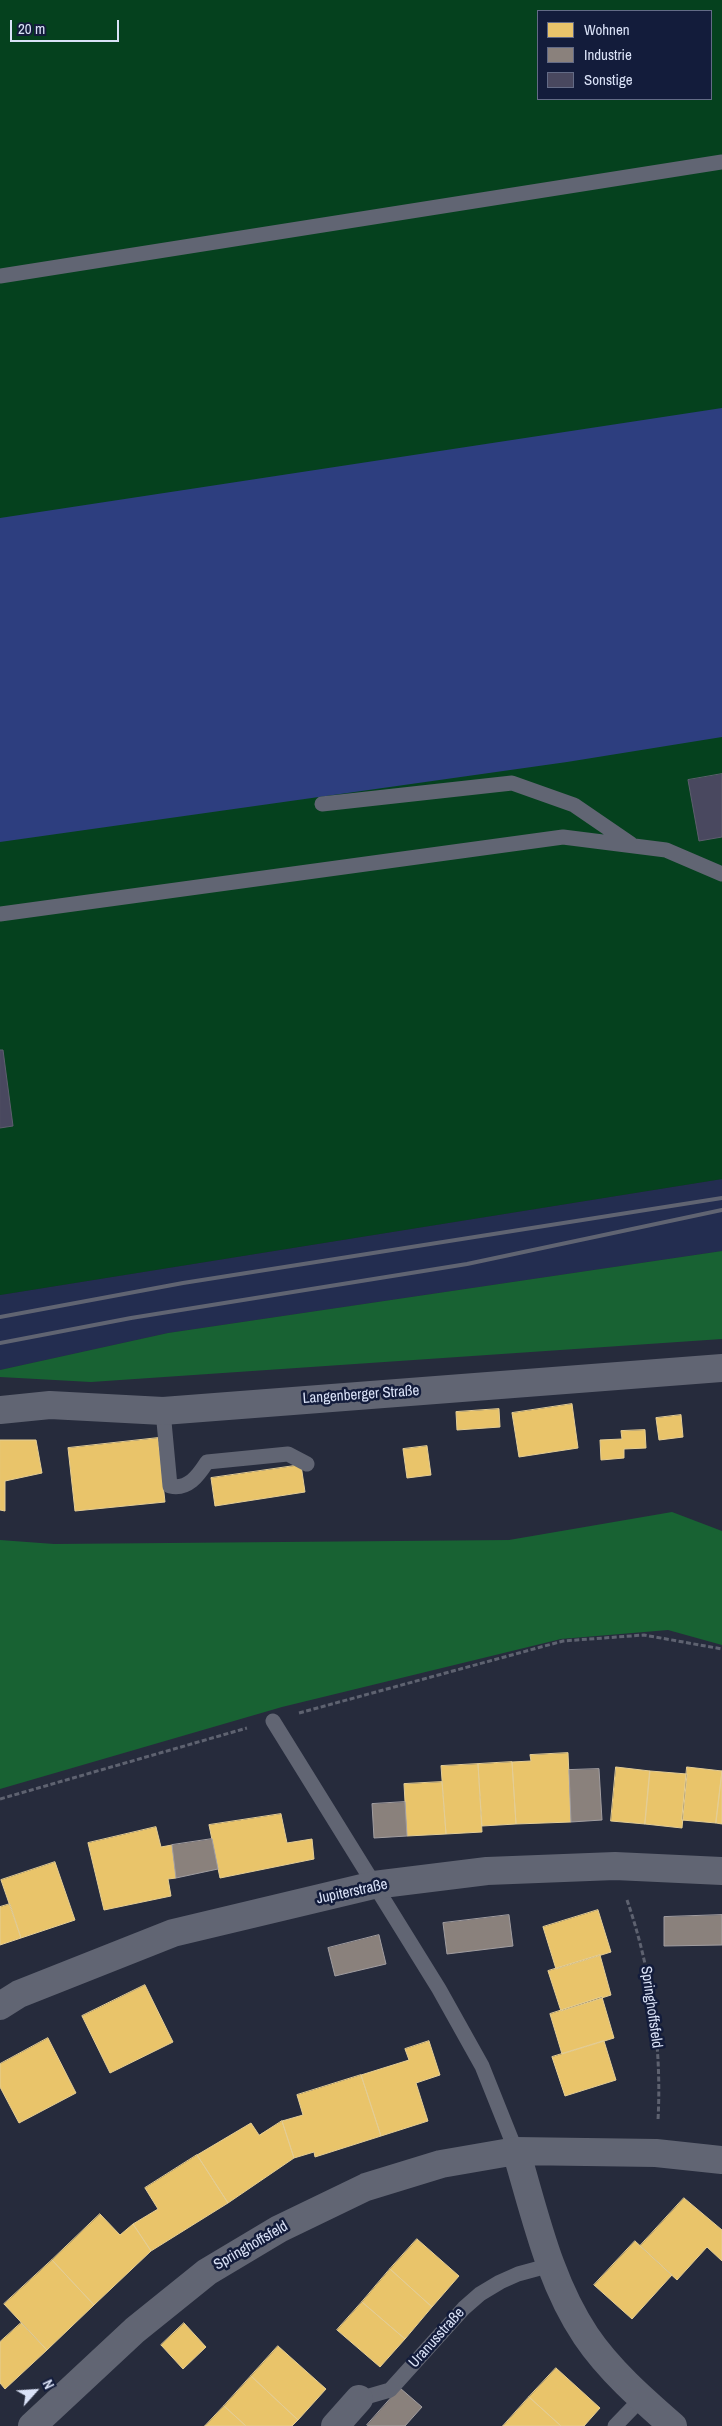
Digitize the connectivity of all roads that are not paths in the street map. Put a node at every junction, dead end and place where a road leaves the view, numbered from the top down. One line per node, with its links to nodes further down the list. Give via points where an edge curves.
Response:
1 (722, 162): 2 (lane)
2 (0, 276)
3 (322, 804): 4 (lane, via 512,783 574,805)
4 (634, 846): 5 (lane, via 666,850); 6 (lane, via 563,837)
5 (722, 874)
6 (0, 914)
7 (722, 1368): 9 (street, Langenberger Straße)
8 (0, 1410): 9 (street, Langenberger Straße, via 50,1405)
9 (163, 1410): 10 (lane, via 170,1486 179,1488 190,1483 207,1462 288,1454)
10 (307, 1464)
11 (273, 1720): 13 (lane)
12 (722, 1871): 13 (street, Jupiterstraße, via 615,1866 488,1871)
13 (374, 1885): 14 (street, Jupiterstraße, via 173,1933 19,1994); 15 (lane, via 439,1989 482,2066)
14 (0, 2006)
15 (516, 2152): 16 (street, Springhoffsfeld, via 656,2153); 17 (street); 20 (street, Springhoffsfeld, via 441,2164 366,2187 279,2229 207,2272 135,2330)
16 (722, 2160)
17 (551, 2265): 18 (street, via 586,2336); 19 (lane, Uranusstraße, via 518,2274 480,2294 390,2390)
18 (642, 2398): 22 (lane); 23 (street)
19 (359, 2399): 21 (street, Uranusstraße)
20 (32, 2426)
21 (335, 2426)
22 (615, 2426)
23 (673, 2426)

